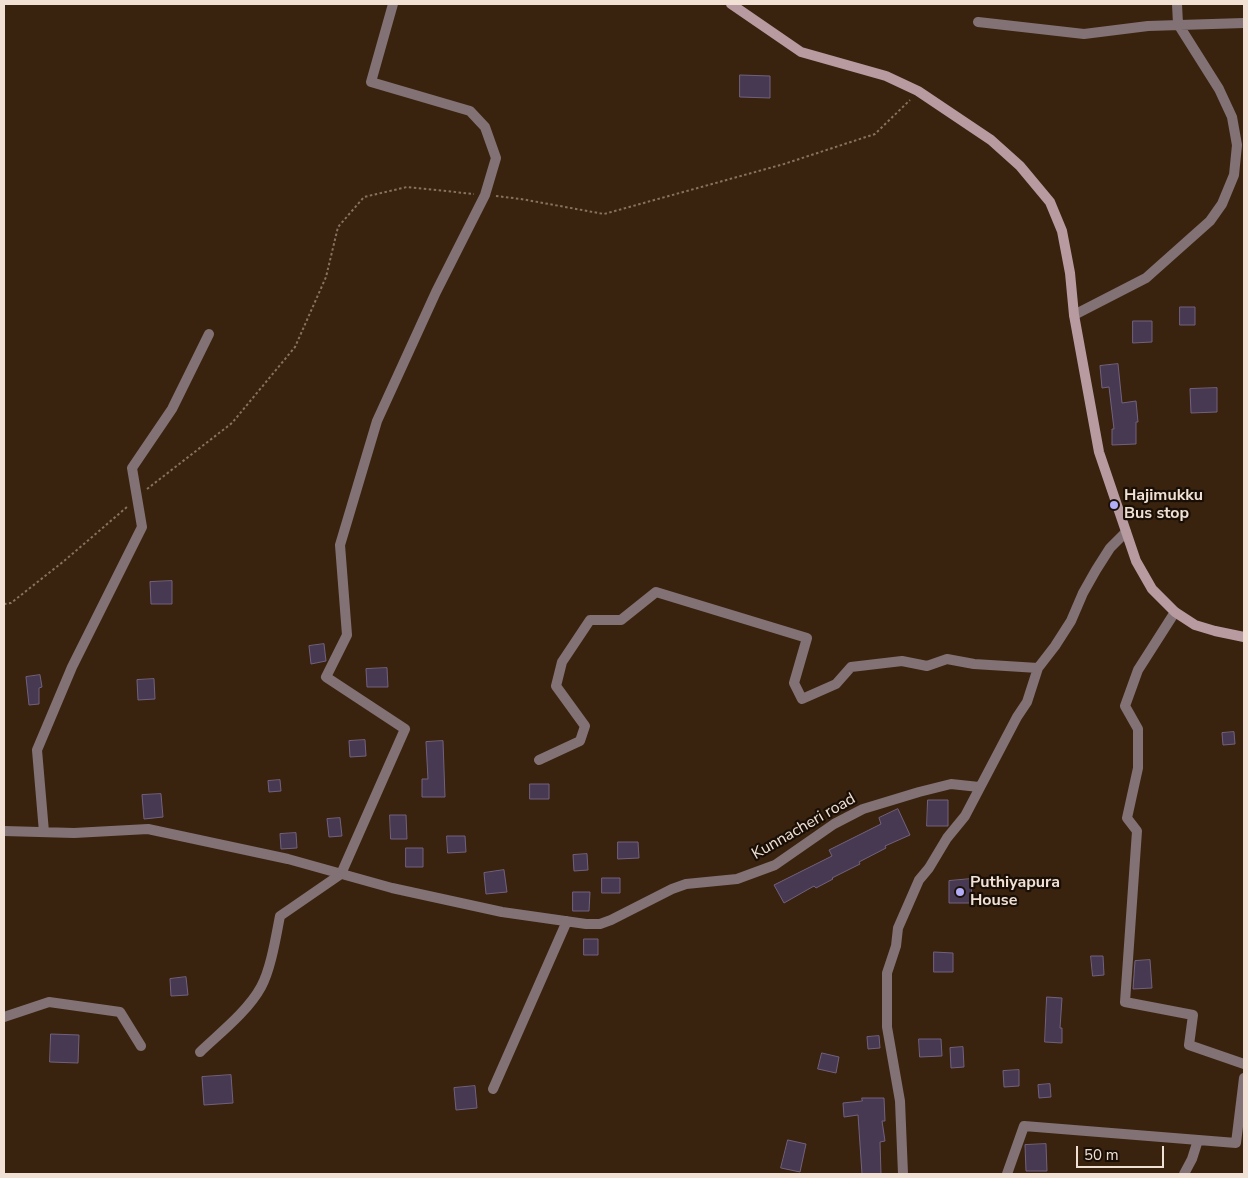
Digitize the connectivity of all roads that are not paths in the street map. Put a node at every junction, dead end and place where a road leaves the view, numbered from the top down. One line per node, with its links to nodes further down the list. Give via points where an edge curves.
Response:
1 (393, 4): 17 (street, via 371,82 470,111 486,127 496,158 486,195 436,292 377,421 340,546 347,635 326,677 406,729)
2 (730, 4): 7 (main road, via 801,52 886,76 918,91 991,140 1020,166 1050,202 1062,231)
3 (1177, 4): 6 (street)
4 (978, 22): 6 (street, via 1084,34)
5 (1244, 23): 6 (street)
6 (1178, 24): 7 (street, via 1219,89 1232,117 1237,145 1234,175 1222,204 1210,222 1146,278)
7 (1074, 315): 9 (main road, via 1099,452)
8 (209, 334): 16 (street, via 172,409 132,468 142,527 72,667 37,750)
9 (1126, 532): 10 (main road, via 1136,561 1152,588); 12 (street, via 1110,548 1083,593 1072,621)
10 (1174, 612): 11 (main road, via 1196,625); 22 (street, via 1138,670 1124,706 1138,729 1138,768 1127,818 1137,831 1125,1002 1193,1015 1189,1045)
11 (1244, 637)
12 (1038, 668): 13 (street, via 948,659 927,666 902,660 851,667 836,684 802,699 794,683 807,638 656,592 621,620 590,620 562,662 556,686 585,726 580,741); 14 (street, via 1027,702)
13 (539, 760)
14 (979, 788): 18 (street, Kunnacheri road, via 951,784 863,809 834,824 775,865 746,876 686,884 600,924); 26 (street, via 965,816 946,838 919,880 898,928 887,972 887,1027 900,1101)
15 (4, 831): 16 (street, Kunnacheri road)
16 (44, 832): 17 (street, Kunnacheri road, via 148,829 288,859)
17 (340, 874): 18 (street, Kunnacheri road, via 502,912); 21 (street, via 280,916 274,950 261,987 240,1015)
18 (567, 921): 24 (street)
19 (4, 1018): 20 (street, via 49,1002 120,1012)
20 (141, 1046)
21 (200, 1052)
22 (1244, 1064)
23 (1244, 1078): 25 (street, via 1236,1144)
24 (493, 1089)
25 (1198, 1140): 27 (street, via 1024,1126); 28 (street)
26 (903, 1174)
27 (1007, 1174)
28 (1184, 1174)

